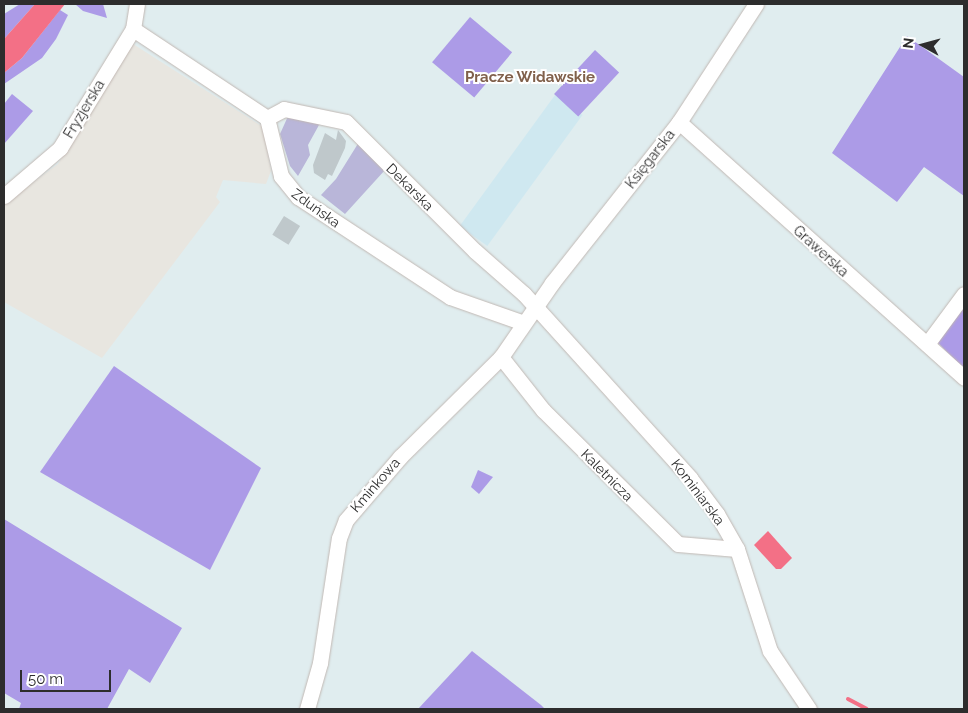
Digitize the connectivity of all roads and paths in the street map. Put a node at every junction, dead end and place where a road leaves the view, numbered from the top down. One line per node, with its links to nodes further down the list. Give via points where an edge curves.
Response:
1 (137, 4): 3 (street, Fryzjerska)
2 (756, 4): 5 (street, Księgarska)
3 (133, 28): 4 (street); 6 (street, Fryzjerska, via 60,148)
4 (267, 118): 8 (street, Dekarska, via 284,109 325,115 353,128); 9 (street, Zduńska, via 281,176 298,197 450,297)
5 (679, 122): 8 (street, Księgarska); 10 (street, Grawerska)
6 (4, 196)
7 (964, 294): 10 (street)
8 (535, 307): 9 (street, Kminkowa); 13 (street, Kominiarska, via 690,478)
9 (524, 323): 11 (street, Kminkowa)
10 (927, 344): 12 (street, Grawerska)
11 (503, 360): 13 (street, Kaletnicza, via 543,410 678,544); 14 (street, Kminkowa, via 400,456 346,520 339,538 320,663)
12 (964, 378)
13 (737, 549): 15 (street, Kominiarska, via 770,651)
14 (307, 709)
15 (810, 709)

